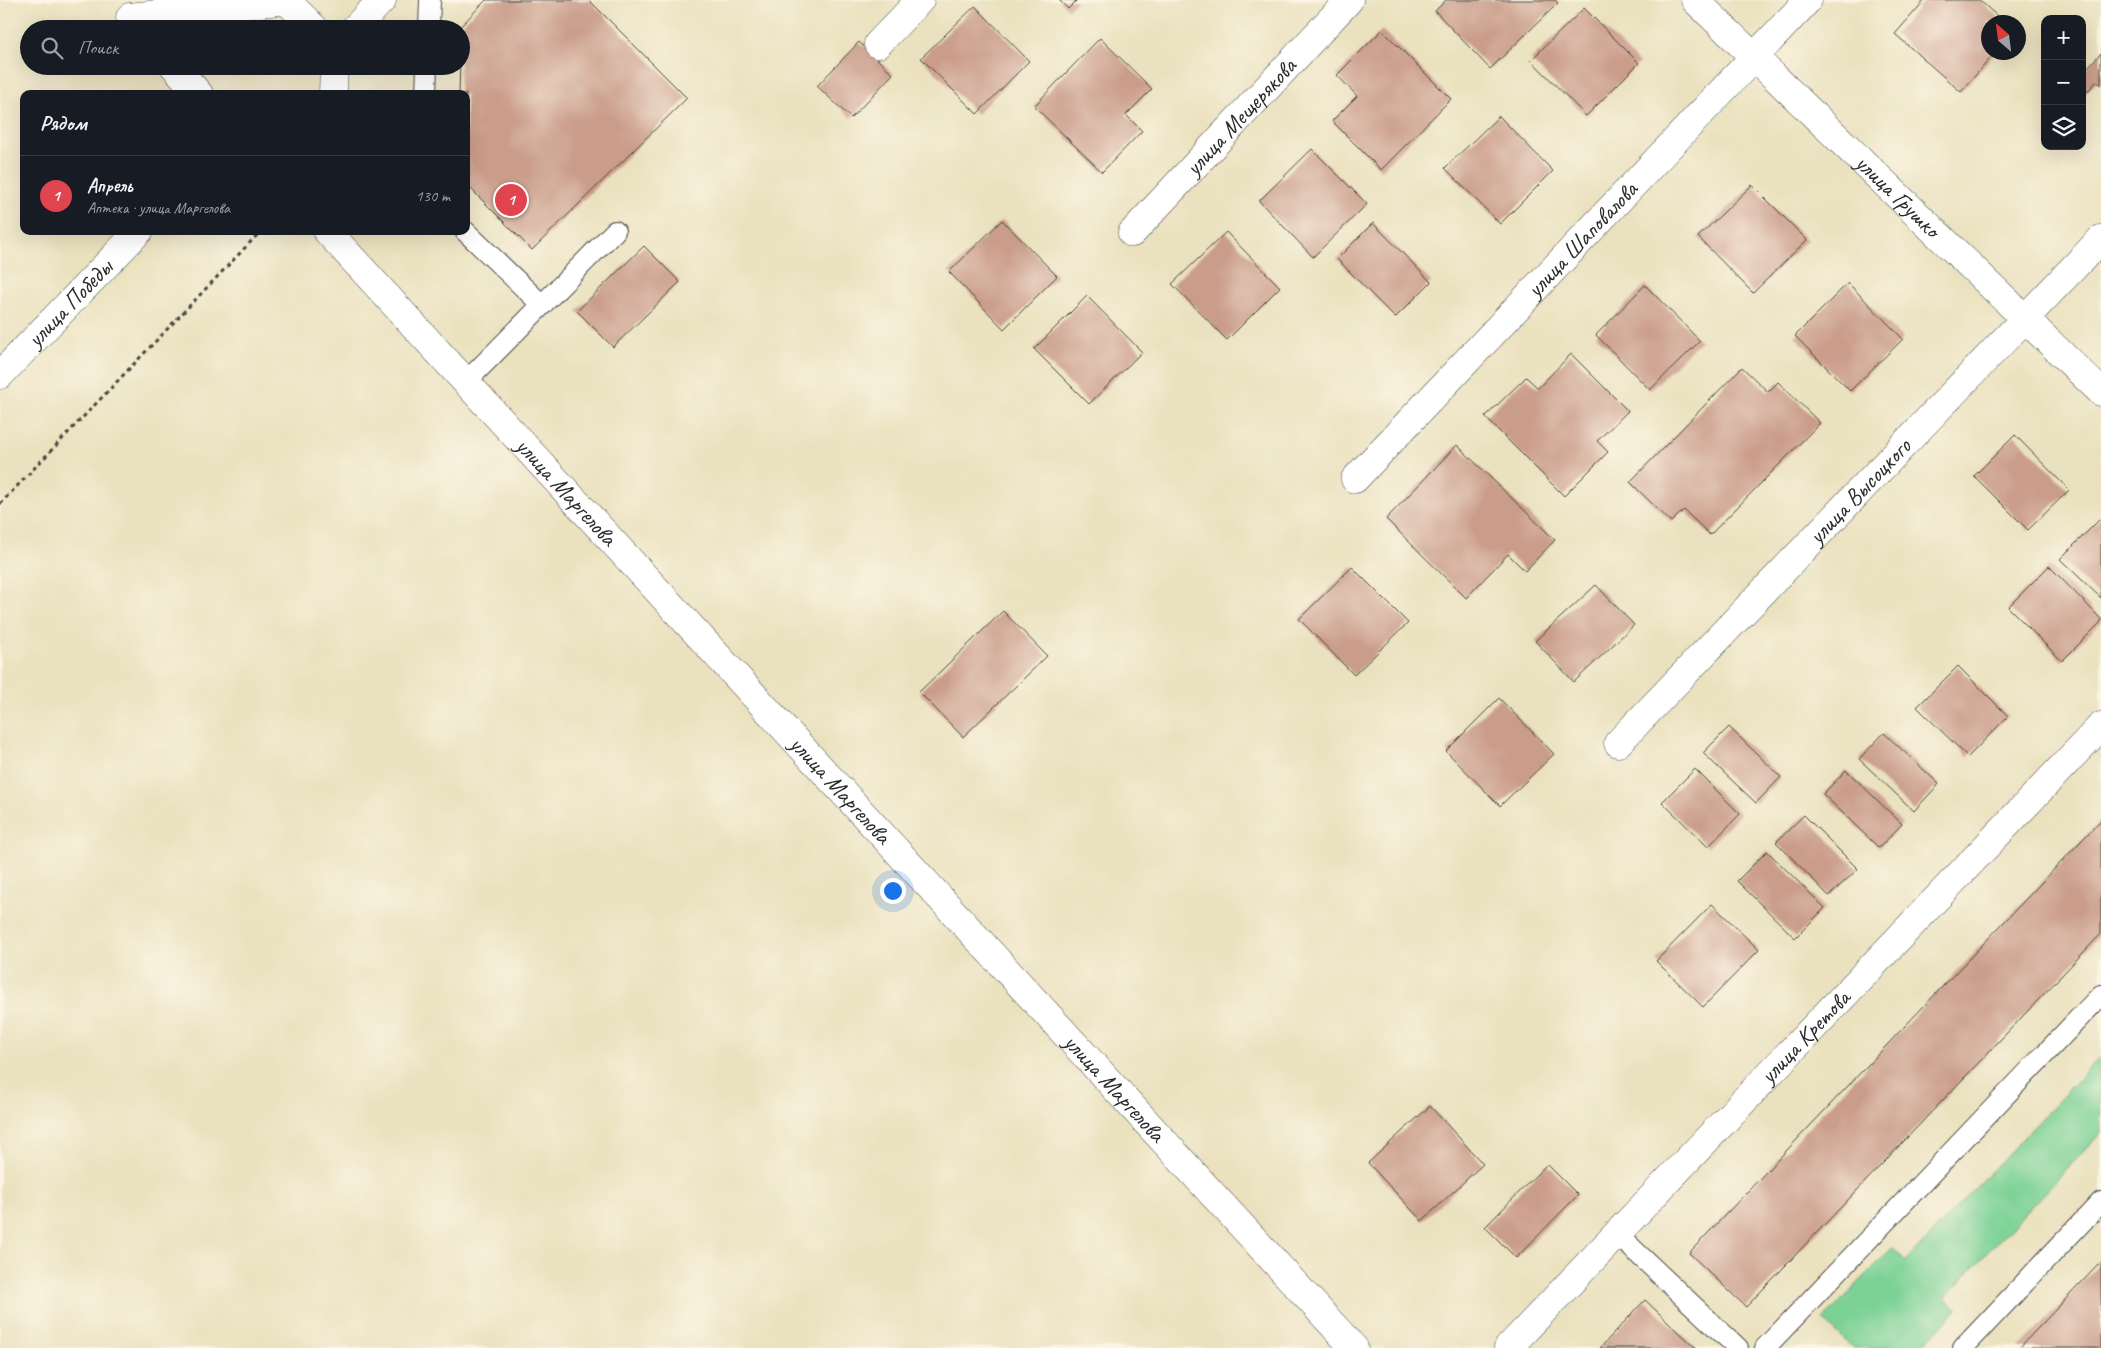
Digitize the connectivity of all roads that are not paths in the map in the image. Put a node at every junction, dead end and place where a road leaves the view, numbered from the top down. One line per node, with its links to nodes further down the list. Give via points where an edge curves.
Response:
1 (382, 0): 10 (street)
2 (430, 0): 11 (lane)
3 (920, 0): 12 (street)
4 (1349, 0): 21 (street, улица Мещерякова)
5 (1695, 0): 13 (street, улица Грушко)
6 (1808, 0): 13 (street, улица Шаповалова)
7 (287, 1): 8 (street); 9 (street)
8 (128, 15)
9 (306, 20)
10 (363, 20)
11 (429, 20)
12 (878, 44)
13 (1753, 56): 27 (street, улица Грушко); 31 (street, улица Шаповалова)
14 (182, 75): 17 (street)
15 (334, 75): 18 (street)
16 (427, 75): 19 (lane)
17 (195, 90)
18 (333, 90)
19 (426, 90)
20 (615, 231): 26 (lane)
21 (1132, 233)
22 (135, 235): 28 (street, улица Победы)
23 (331, 235): 29 (street, улица Маргелова)
24 (469, 235): 26 (lane)
25 (2101, 239): 27 (street, улица Высоцкого)
26 (542, 305): 29 (lane)
27 (2025, 318): 30 (street, улица Грушко); 33 (street, улица Высоцкого)
28 (0, 374)
29 (466, 382): 37 (street, улица Маргелова)
30 (2101, 392)
31 (1355, 479)
32 (2101, 726): 36 (street, улица Кретова)
33 (1618, 743)
34 (2101, 995): 40 (lane)
35 (2101, 1202): 41 (lane)
36 (1617, 1234): 38 (street, улица Кретова); 39 (lane)
37 (1354, 1348)
38 (1508, 1348)
39 (1738, 1348)
40 (1765, 1348)
41 (1963, 1348)

